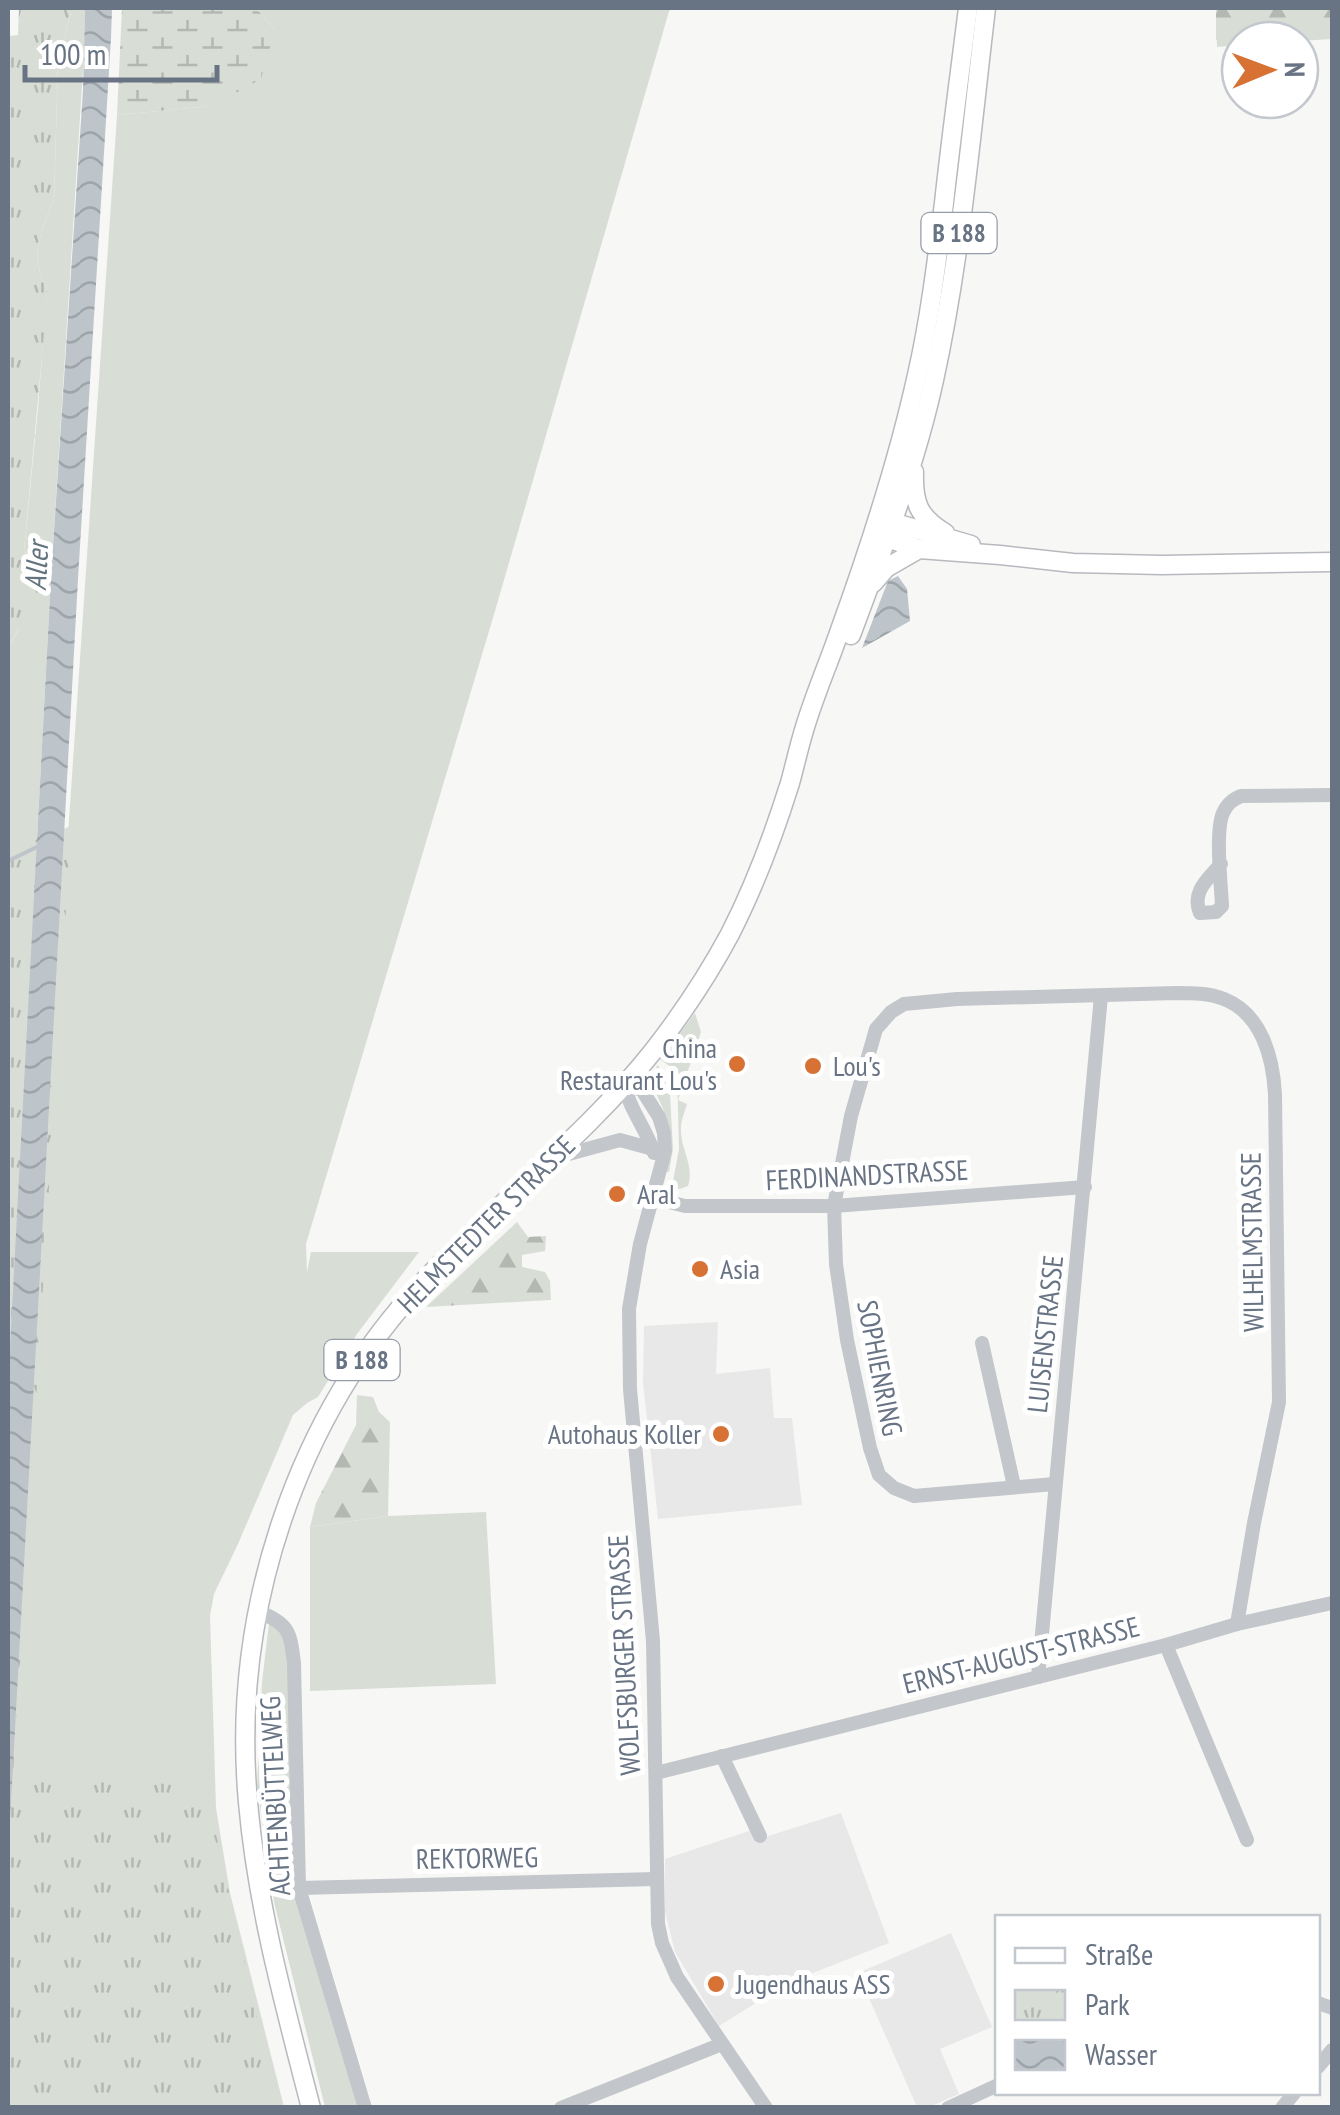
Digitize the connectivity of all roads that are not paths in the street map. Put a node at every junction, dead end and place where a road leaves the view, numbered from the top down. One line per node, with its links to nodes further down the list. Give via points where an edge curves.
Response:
1 (968, 8): 4 (main road, B 188, via 927,323 884,498)
2 (986, 8): 3 (main road, B 188, via 952,285)
3 (914, 456): 4 (main road, B 188); 5 (main road, via 913,493 920,511)
4 (884, 527): 5 (main road); 6 (main road); 9 (main road, B 188); 10 (main road, via 803,731)
5 (960, 542): 7 (main road)
6 (919, 549): 7 (main road); 9 (main road)
7 (1000, 554): 8 (main road, via 1073,563)
8 (1332, 562)
9 (869, 587): 10 (main road, B 188)
10 (790, 784): 14 (main road, HELMSTEDTER STRASSE / B 188, via 730,932 684,1009)
11 (1332, 795): 12 (street, via 1232,801 1219,824)
12 (1220, 864)
13 (1101, 996): 18 (street, LUISENSTRASSE); 20 (street, WILHELMSTRASSE, via 957,999 904,1004 891,1012 876,1028 850,1116); 26 (street, WILHELMSTRASSE, via 1176,992 1228,1000 1260,1031 1274,1073 1279,1402)
14 (624, 1084): 15 (street, WOLFSBURGER STRASSE); 16 (main road, HELMSTEDTER STRASSE / B 188); 17 (street, WOLFSBURGER STRASSE, via 642,1090 659,1117 665,1152)
15 (653, 1149): 16 (street, via 620,1140); 17 (street, WOLFSBURGER STRASSE)
16 (548, 1160): 25 (main road, HELMSTEDTER STRASSE / B 188, via 421,1283 348,1380 298,1477)
17 (660, 1172): 19 (street, WOLFSBURGER STRASSE)
18 (1084, 1187): 20 (street, FERDINANDSTRASSE); 22 (street, LUISENSTRASSE)
19 (654, 1198): 20 (street, FERDINANDSTRASSE, via 685,1206); 30 (street, WOLFSBURGER STRASSE, via 629,1310)
20 (834, 1206): 23 (street, SOPHIENRING, via 847,1340 879,1474 914,1496)
21 (982, 1343): 23 (street)
22 (1056, 1484): 23 (street, SOPHIENRING); 28 (street, LUISENSTRASSE)
23 (1014, 1486)
24 (1332, 1603): 26 (street, ERNST-AUGUST-STRASSE)
25 (258, 1611): 34 (street, ACHTENBÜTTELWEG, via 281,1621 291,1639); 37 (main road, HELMSTEDTER STRASSE / B 188, via 246,1696 247,1800 269,1939)
26 (1237, 1624): 27 (street, ERNST-AUGUST-STRASSE)
27 (1166, 1645): 28 (street, ERNST-AUGUST-STRASSE); 32 (street)
28 (1038, 1676): 29 (street, ERNST-AUGUST-STRASSE)
29 (722, 1756): 30 (street, ERNST-AUGUST-STRASSE); 31 (street)
30 (656, 1773): 33 (street, WOLFSBURGER STRASSE)
31 (760, 1836)
32 (1246, 1840)
33 (656, 1879): 34 (street, REKTORWEG); 35 (street, WOLFSBURGER STRASSE, via 658,1924 669,1961)
34 (299, 1888): 38 (street, ACHTENBÜTTELWEG)
35 (722, 2044): 39 (street); 40 (street, WOLFSBURGER STRASSE)
36 (995, 2087): 41 (street)
37 (311, 2108)
38 (366, 2108)
39 (562, 2108)
40 (766, 2108)
41 (948, 2108)

